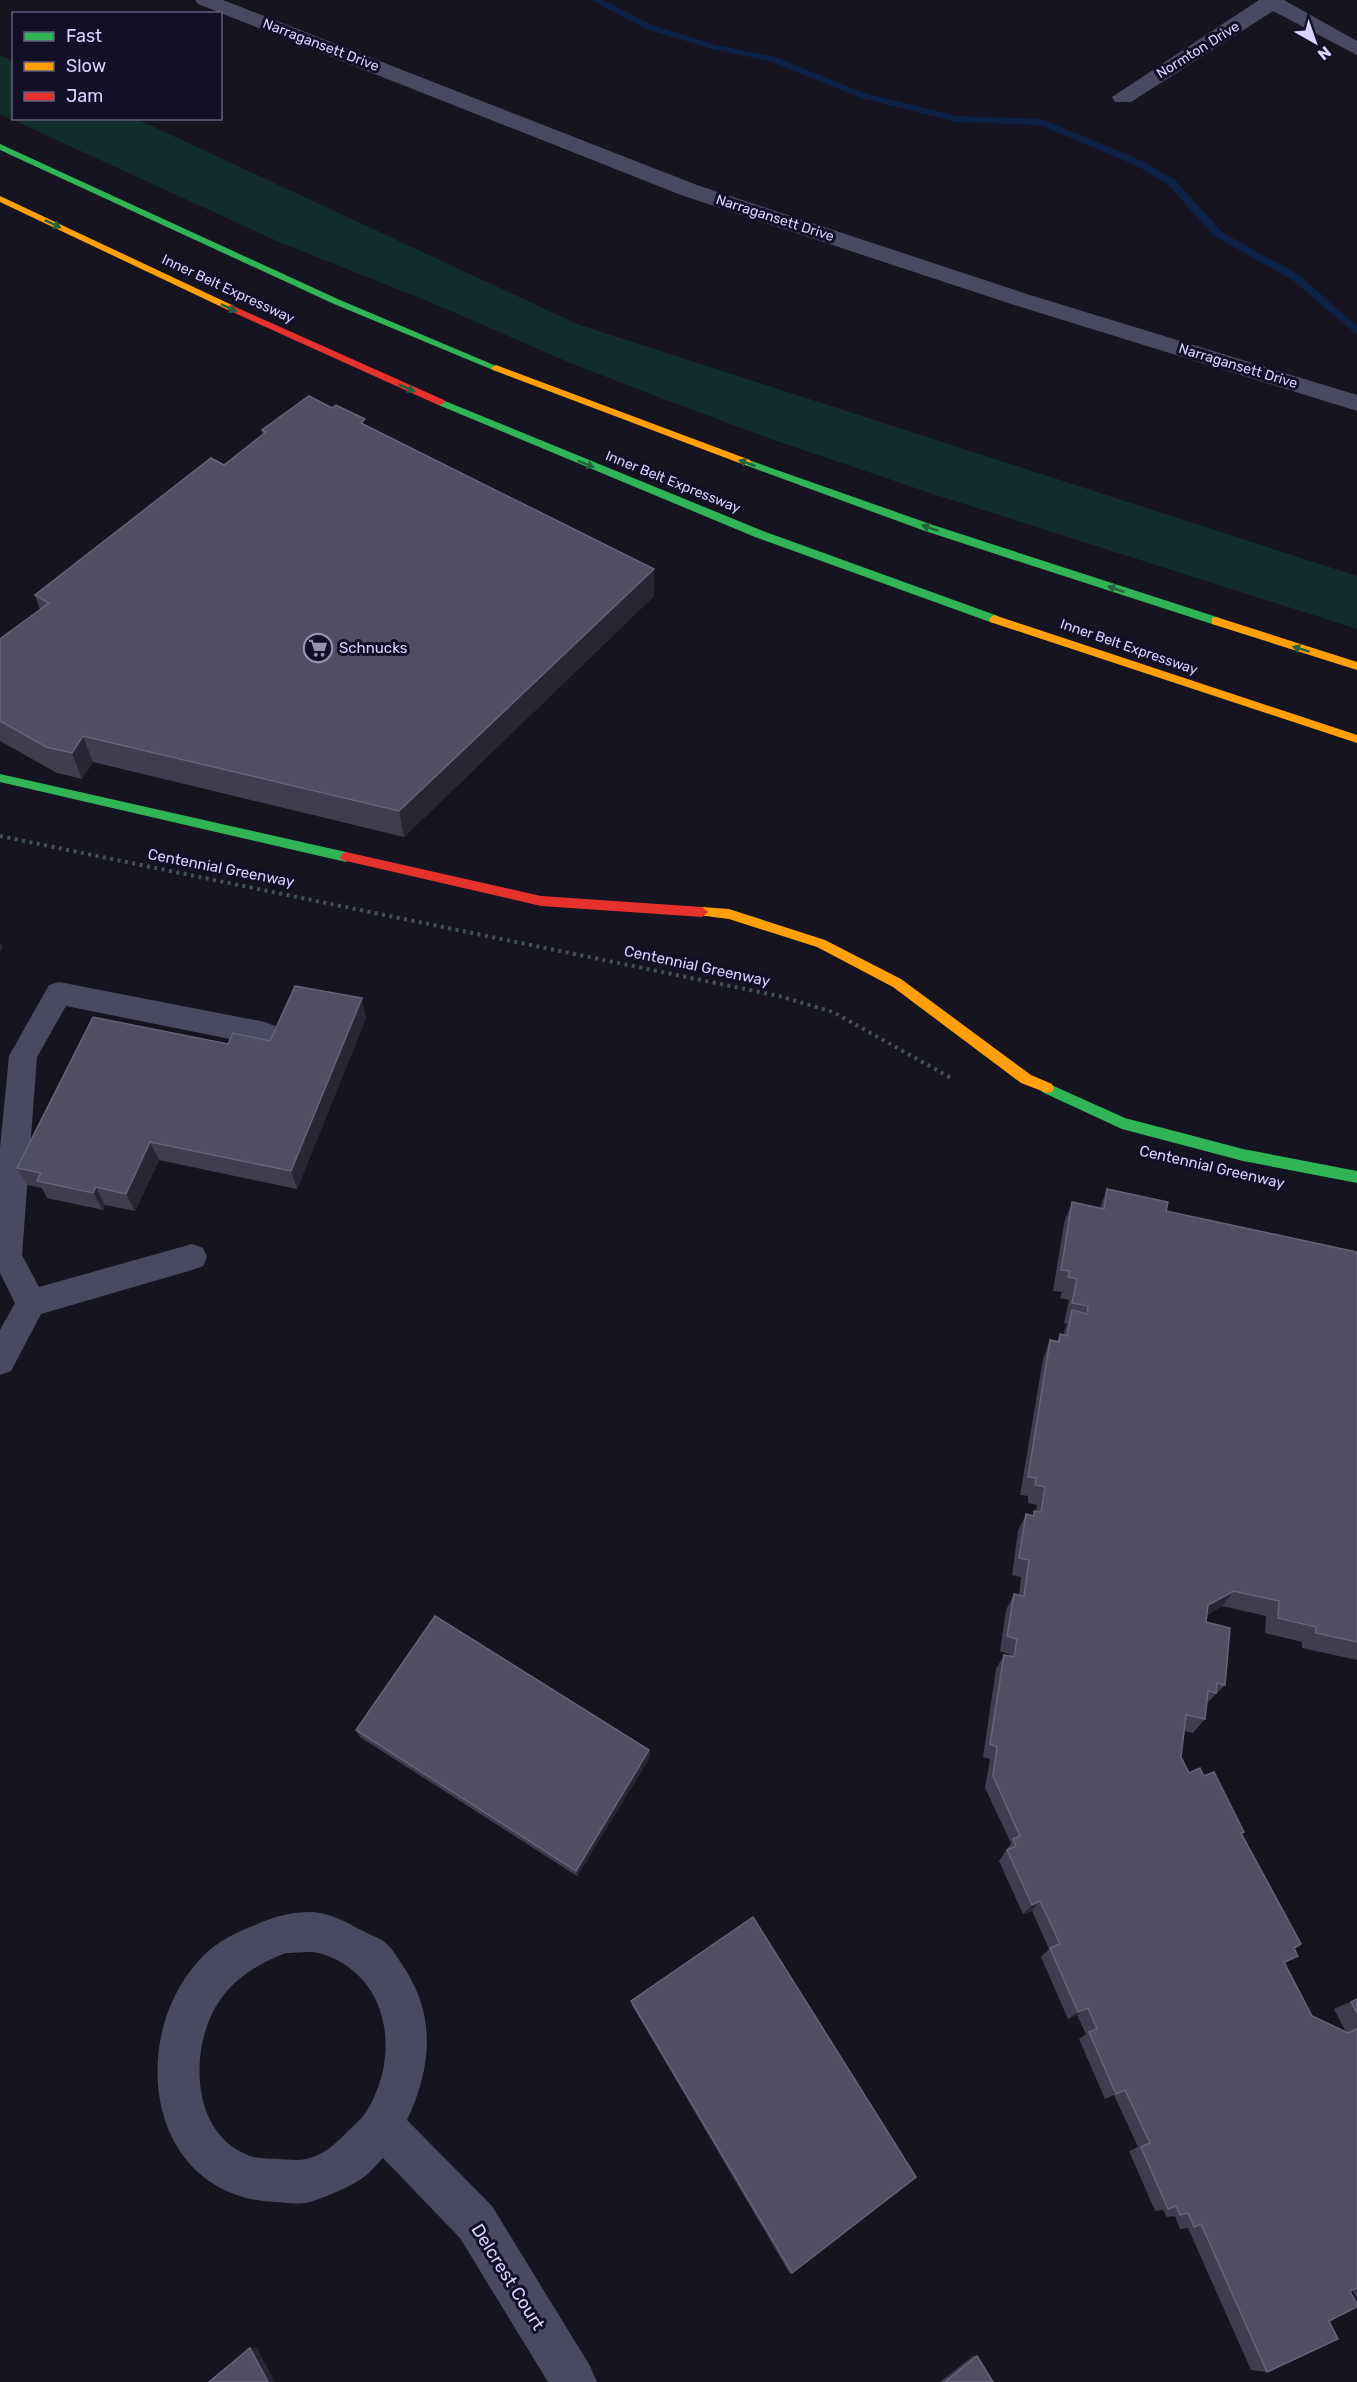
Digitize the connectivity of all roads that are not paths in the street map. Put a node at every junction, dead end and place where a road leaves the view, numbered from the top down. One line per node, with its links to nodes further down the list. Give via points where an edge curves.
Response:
1 (205, 0): 7 (street, Narragansett Drive, via 689,190 1022,300)
2 (1271, 1): 3 (street); 4 (street, Normton Drive)
3 (1357, 49)
4 (1123, 97)
5 (0, 147): 8 (main road, one-way to 5, via 929,528 552,391 337,302)
6 (0, 199): 9 (main road, Inner Belt Expressway, one-way to 9, via 414,391 758,533 1026,630)
7 (1357, 403)
8 (1357, 666)
9 (1357, 739)
10 (0, 778): 12 (main road, via 541,901 729,914 821,943 887,978 1026,1079 1122,1123 1244,1155)
11 (265, 1034): 14 (lane, via 59,993 23,1056 17,1117 7,1256)
12 (1357, 1178)
13 (192, 1257): 14 (lane)
14 (31, 1303): 15 (lane)
15 (0, 1361)
16 (382, 2127): 16 (street, via 402,2089 409,2046 404,2006 386,1971 358,1946 325,1933 286,1933 251,1946 219,1969 194,2003 180,2043 177,2084 188,2123 209,2156 240,2176 278,2186 317,2179 353,2159); 17 (street, Delcrest Court, via 476,2222)
17 (574, 2382)

